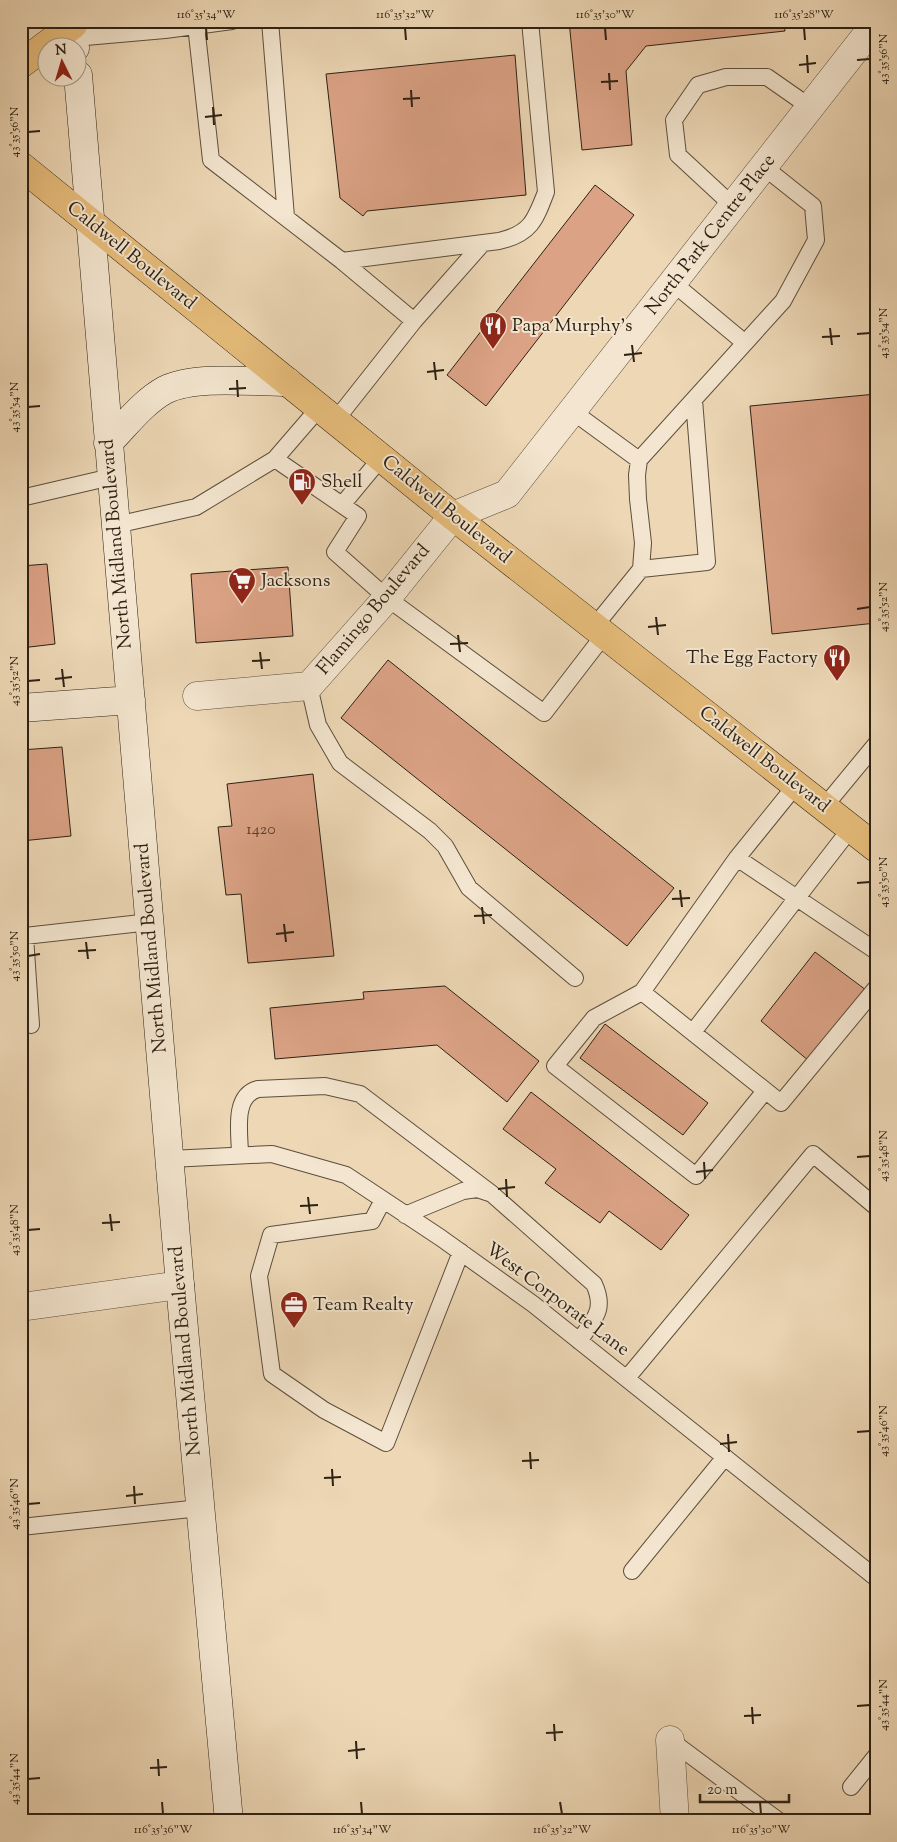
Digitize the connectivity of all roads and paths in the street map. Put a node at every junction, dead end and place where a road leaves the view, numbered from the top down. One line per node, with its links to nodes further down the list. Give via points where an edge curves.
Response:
1 (232, 21): 5 (lane)
2 (270, 21): 14 (lane)
3 (530, 21): 16 (lane, via 546,192 529,226 514,237)
4 (876, 23): 10 (main road, North Park Centre Place)
5 (196, 25): 6 (lane); 14 (lane, via 211,160)
6 (164, 26): 7 (lane)
7 (74, 33): 8 (main road)
8 (21, 64)
9 (79, 88): 15 (main road, North Midland Boulevard)
10 (810, 107): 12 (main road, North Park Centre Place); 13 (lane, via 767,77 726,77 698,85 674,120 678,155)
11 (21, 166): 15 (main road, Caldwell Boulevard)
12 (764, 167): 13 (main road, North Park Centre Place); 20 (lane, via 813,206 816,240 783,301)
13 (732, 206): 18 (main road, North Park Centre Place)
14 (286, 217): 17 (lane)
15 (90, 222): 21 (main road, Caldwell Boulevard); 25 (main road, North Midland Boulevard)
16 (483, 243): 17 (lane); 19 (lane)
17 (342, 261): 19 (lane)
18 (673, 283): 20 (lane); 23 (main road, North Park Centre Place)
19 (414, 321): 24 (lane)
20 (745, 343): 22 (lane)
21 (288, 382): 24 (main road, Caldwell Boulevard); 25 (main road, via 189,382 150,400)
22 (694, 400): 28 (lane); 34 (lane, via 707,562)
23 (572, 411): 28 (lane); 32 (main road, North Park Centre Place, via 507,494)
24 (327, 414): 26 (main road, Caldwell Boulevard); 27 (lane)
25 (108, 443): 29 (main road, North Midland Boulevard)
26 (381, 458): 31 (lane); 32 (main road, Caldwell Boulevard)
27 (275, 459): 31 (lane); 33 (lane, via 196,507)
28 (640, 460): 34 (lane, via 637,475 643,543)
29 (112, 477): 30 (lane); 33 (main road, North Midland Boulevard)
30 (21, 498)
31 (342, 505): 35 (lane, via 358,516 335,552)
32 (453, 516): 35 (main road, Flamingo Boulevard); 36 (main road, Caldwell Boulevard)
33 (116, 525): 39 (main road, North Midland Boulevard)
34 (641, 568): 36 (lane)
35 (387, 598): 36 (lane, via 544,714); 37 (main road, Flamingo Boulevard)
36 (599, 631): 42 (main road, Caldwell Boulevard)
37 (309, 686): 38 (main road, Flamingo Boulevard); 50 (lane, via 318,725 340,763 430,831 445,846 469,888)
38 (197, 696)
39 (131, 700): 40 (main road); 48 (main road, North Midland Boulevard)
40 (21, 708)
41 (876, 744): 43 (lane)
42 (796, 785): 43 (main road, Caldwell Boulevard); 46 (lane)
43 (824, 807): 44 (main road, Caldwell Boulevard)
44 (851, 828): 45 (main road, Caldwell Boulevard); 47 (lane)
45 (876, 848)
46 (737, 858): 47 (lane); 52 (lane)
47 (797, 897): 49 (lane); 54 (lane)
48 (150, 922): 53 (lane, via 24,936); 57 (main road, North Midland Boulevard)
49 (876, 951)
50 (575, 978)
51 (876, 988): 55 (lane, via 781,1103)
52 (642, 992): 54 (lane); 55 (lane, via 594,1018 555,1066 696,1176)
53 (31, 1025)
54 (693, 1032): 55 (lane)
55 (765, 1091)
56 (240, 1155): 57 (lane, West Corporate Lane); 58 (lane, via 240,1111 243,1099 250,1091 325,1086 360,1094); 59 (lane, West Corporate Lane, via 272,1154 346,1175)
57 (170, 1159): 63 (main road, North Midland Boulevard)
58 (492, 1194): 61 (lane, via 478,1189 462,1191); 65 (lane, via 594,1284 600,1298 598,1313)
59 (383, 1200): 61 (lane, West Corporate Lane); 62 (lane, via 372,1221 272,1235 259,1276 272,1374 324,1410 386,1444)
60 (876, 1206): 66 (lane, via 813,1154)
61 (405, 1214): 62 (lane, West Corporate Lane)
62 (461, 1252): 65 (lane, West Corporate Lane)
63 (180, 1285): 64 (main road); 68 (main road, North Midland Boulevard)
64 (21, 1307)
65 (579, 1341): 66 (lane, West Corporate Lane)
66 (627, 1378): 67 (lane, West Corporate Lane)
67 (725, 1457): 70 (lane); 71 (lane, West Corporate Lane)
68 (200, 1508): 69 (lane); 75 (main road, North Midland Boulevard)
69 (21, 1527)
70 (632, 1571)
71 (876, 1578)
72 (670, 1740): 76 (main road); 77 (lane)
73 (876, 1756): 74 (lane)
74 (851, 1787)
75 (229, 1821)
76 (675, 1821)
77 (779, 1821)

